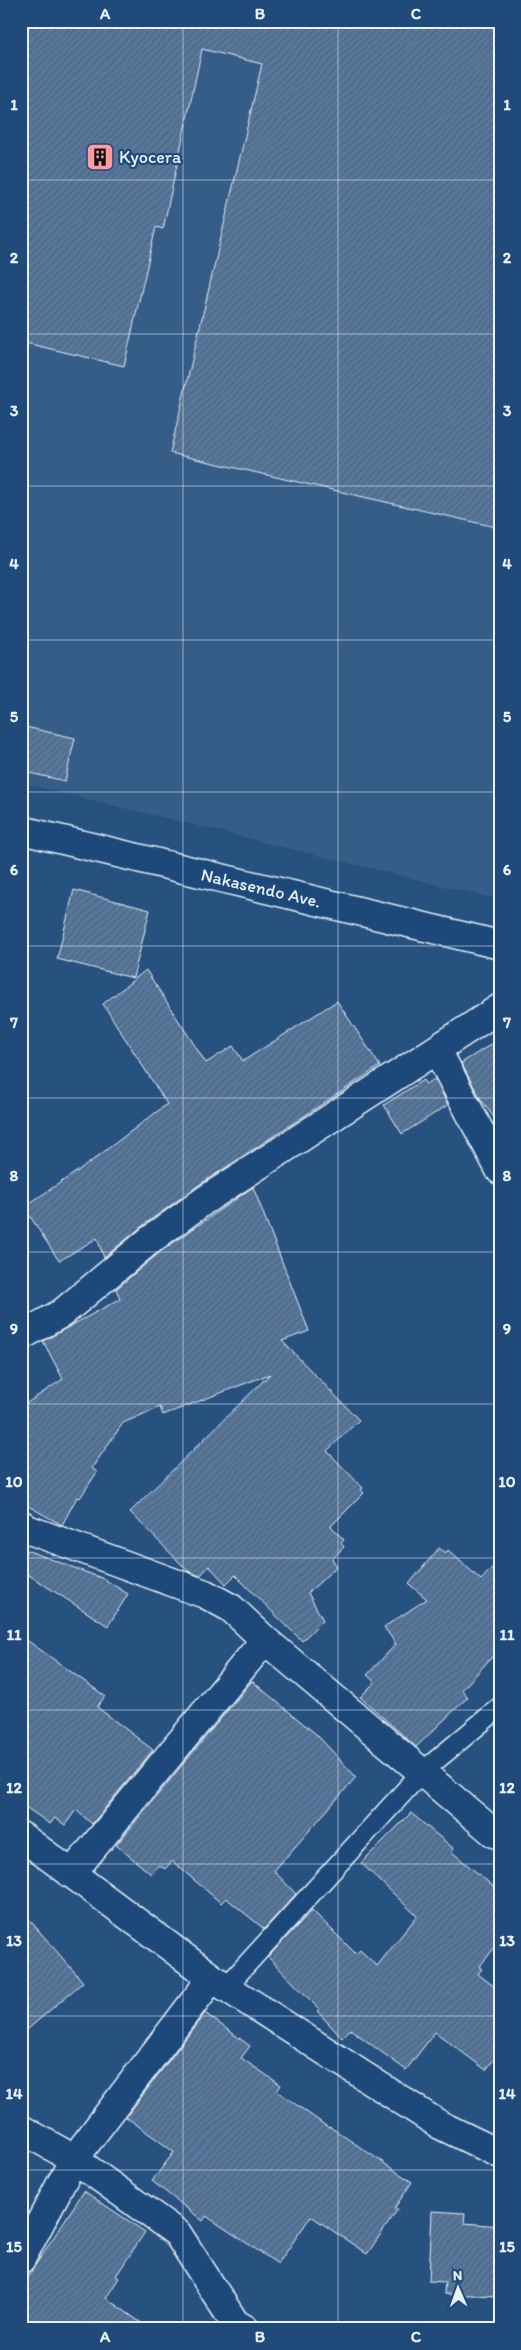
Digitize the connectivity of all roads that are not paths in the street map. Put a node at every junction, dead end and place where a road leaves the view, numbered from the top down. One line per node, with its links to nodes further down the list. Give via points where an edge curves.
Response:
1 (21, 830): 2 (main road, Nakasendo Ave.)
2 (500, 945)
3 (500, 1008): 4 (main road)
4 (437, 1050): 5 (main road); 6 (main road, via 205,1200 150,1240 62,1313)
5 (500, 1170)
6 (21, 1336)
7 (21, 1524): 8 (main road, via 27,1529 205,1594 231,1608)
8 (264, 1640): 10 (main road); 13 (main road)
9 (500, 1707): 10 (lane)
10 (422, 1772): 11 (main road); 14 (lane)
11 (500, 1835)
12 (21, 1836): 13 (main road)
13 (71, 1874): 14 (main road)
14 (219, 1982): 16 (main road, via 440,2125); 17 (main road)
15 (21, 2129): 17 (main road)
16 (500, 2154)
17 (74, 2159): 18 (main road); 19 (main road, via 178,2233 235,2323)
18 (21, 2259)
19 (245, 2329)

